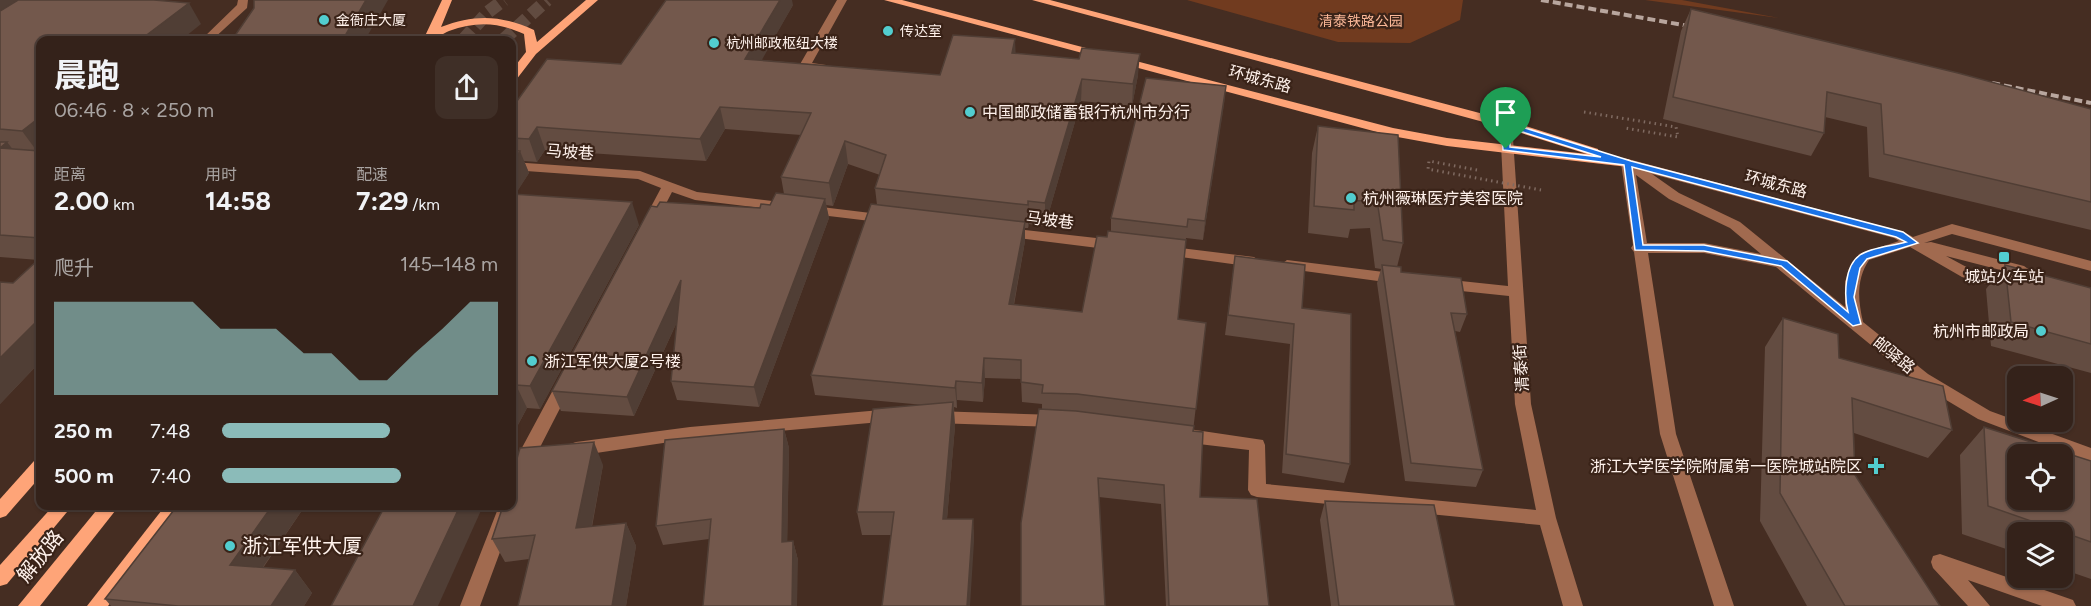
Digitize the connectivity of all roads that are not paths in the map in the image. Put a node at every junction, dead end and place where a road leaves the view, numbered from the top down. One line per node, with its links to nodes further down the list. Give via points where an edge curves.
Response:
1 (447, 0): 8 (main road)
2 (593, 0): 10 (main road)
3 (842, 0): 11 (street, via 805,66)
4 (889, 0): 14 (main road, 环城东路, via 1392,132)
5 (1037, 0): 13 (main road, 环城东路)
6 (246, 3): 7 (street)
7 (210, 36)
8 (430, 36)
9 (432, 36): 10 (main road, via 464,20 506,20 530,32)
10 (532, 52): 12 (main road)
11 (838, 69)
12 (516, 72)
13 (1506, 124): 14 (street, 清泰街); 15 (main road, 环城东路)
14 (1506, 149): 15 (main road, 环城东路); 31 (street, 清泰街)
15 (1628, 163): 21 (street, 环城东路, via 1899,235); 23 (street); 25 (street, 邮驿路, via 1674,195 1735,225)
16 (516, 166): 17 (street, 马坡巷, via 640,175)
17 (669, 186): 18 (street, 马坡巷, via 695,196); 20 (street)
18 (897, 220)
19 (992, 231): 22 (street, 马坡巷)
20 (641, 238)
21 (1914, 243): 26 (street, via 1952,229); 27 (street, 环城东路); 30 (street, 环城东路, via 1967,274); 32 (street, via 1864,257 1855,267 1849,297)
22 (1123, 246)
23 (1638, 248): 25 (street, via 1704,248); 51 (street, via 1668,434)
24 (1147, 249): 28 (street)
25 (1784, 264): 32 (street, 邮驿路)
26 (2091, 266)
27 (2038, 274)
28 (1409, 280)
29 (1433, 283): 31 (street)
30 (2029, 290)
31 (1516, 292): 45 (street, 清泰街, via 1523,404)
32 (1856, 324): 36 (street, 邮驿路, via 1922,378 1984,415)
33 (575, 363): 37 (street)
34 (1076, 422): 37 (street, via 890,415 690,433)
35 (1166, 434): 45 (street, via 1257,445 1257,490)
36 (2091, 454)
37 (526, 457): 39 (street)
38 (36, 470): 44 (main road)
39 (516, 484)
40 (60, 510): 46 (main road, 解放路)
41 (107, 510): 47 (main road, 解放路)
42 (173, 510): 48 (main road)
43 (506, 510): 49 (street)
44 (0, 511)
45 (1547, 518): 50 (street, 清泰街)
46 (0, 578)
47 (28, 606)
48 (97, 606)
49 (470, 606)
50 (1573, 606)
51 (1724, 606)
52 (1980, 606): 53 (street, via 1940,562)
53 (2066, 606)

